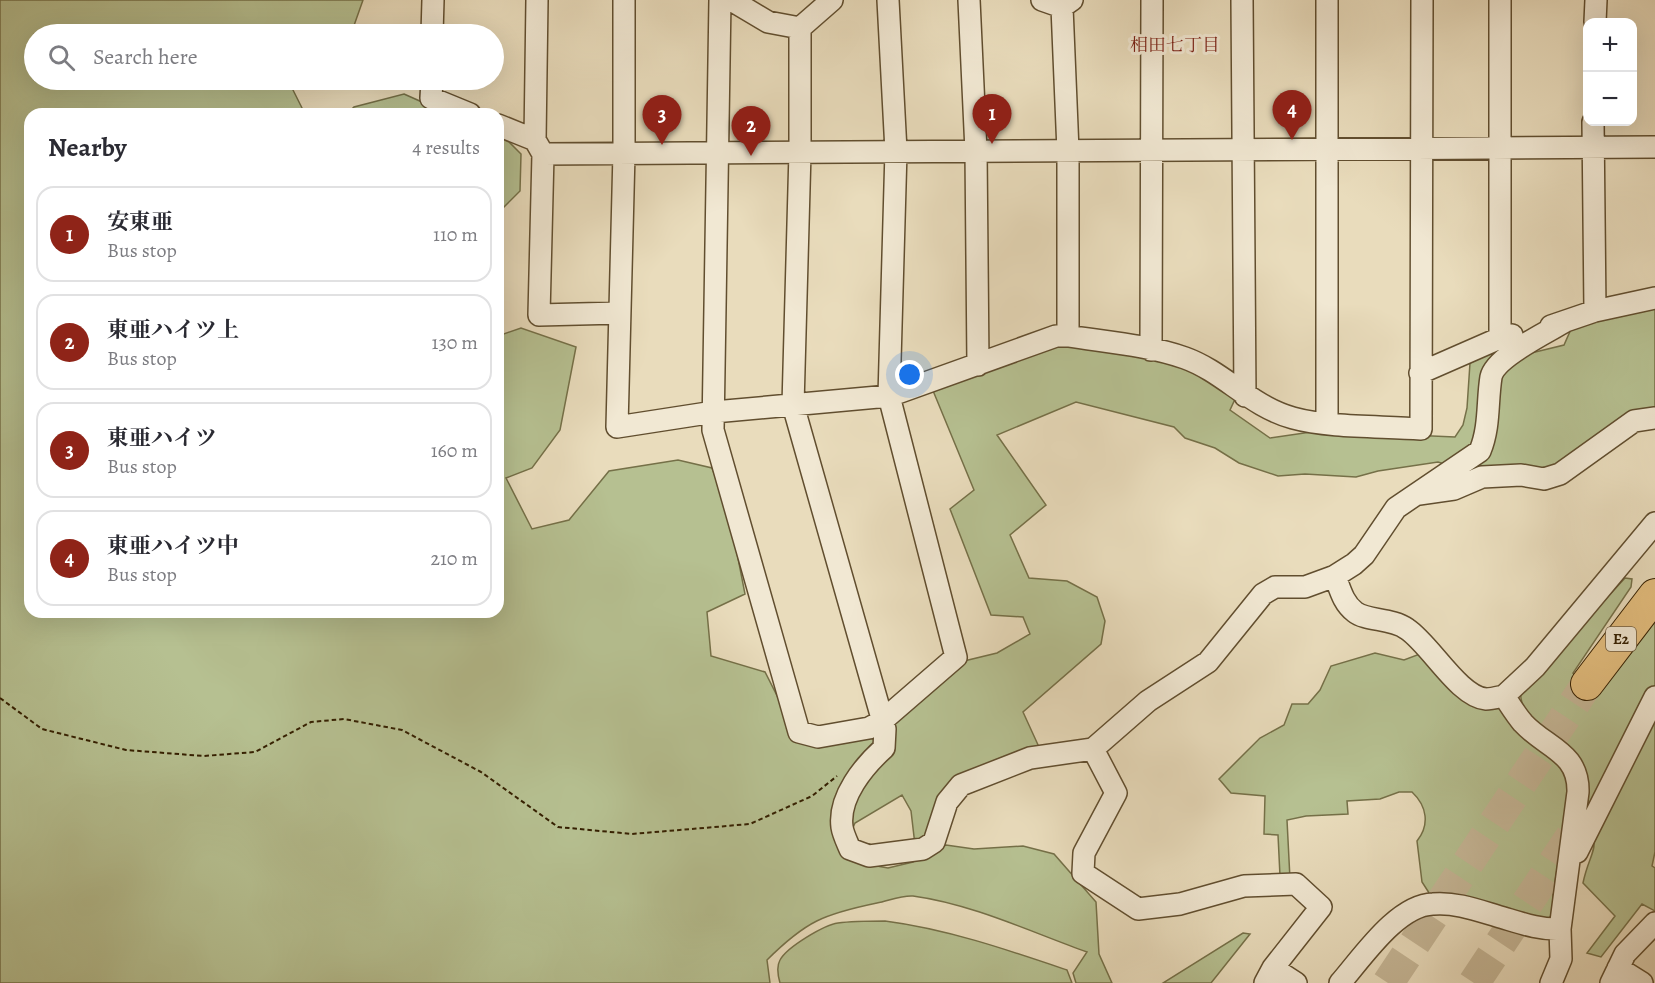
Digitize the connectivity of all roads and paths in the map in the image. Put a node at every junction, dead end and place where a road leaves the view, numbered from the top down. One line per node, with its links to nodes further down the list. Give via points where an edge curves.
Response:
1 (433, 0): 17 (street)
2 (537, 0): 23 (street)
3 (624, 0): 35 (street)
4 (720, 0): 36 (street)
5 (731, 0): 18 (street, via 768,22)
6 (832, 0): 18 (street)
7 (888, 0): 34 (street)
8 (969, 0): 31 (street)
9 (1152, 0): 29 (street)
10 (1242, 0): 28 (street)
11 (1327, 0): 30 (street)
12 (1422, 0): 26 (street)
13 (1500, 0): 24 (street)
14 (1596, 0): 16 (street)
15 (1059, 2): 32 (street)
16 (1595, 18)
17 (432, 24)
18 (800, 28): 33 (street)
19 (431, 90): 20 (street, via 431,98)
20 (455, 108)
21 (1593, 126): 27 (street)
22 (504, 128): 23 (street)
23 (539, 147): 35 (street); 39 (street, via 539,315)
24 (1502, 147): 26 (street); 27 (street); 42 (street)
25 (1655, 147): 27 (street)
26 (1421, 148): 30 (street); 45 (street)
27 (1592, 148): 38 (street)
28 (1245, 149): 29 (street); 30 (street); 47 (street)
29 (1151, 150): 32 (street); 43 (street)
30 (1327, 150): 51 (street)
31 (976, 151): 32 (street); 34 (street); 44 (street)
32 (1068, 151): 41 (street)
33 (800, 152): 34 (street); 36 (street); 48 (street)
34 (896, 152): 46 (street)
35 (624, 153): 36 (street); 39 (street)
36 (719, 153): 49 (street)
37 (1655, 298): 38 (street)
38 (1595, 310): 40 (street)
39 (619, 313): 49 (street, via 616,427)
40 (1564, 322): 42 (street); 52 (street, via 1508,356 1495,369 1480,451)
41 (1068, 336): 43 (street); 44 (street, via 1056,336)
42 (1500, 338): 45 (street)
43 (1151, 350): 47 (street, via 1186,358)
44 (978, 365): 46 (street)
45 (1420, 373): 51 (street, via 1421,429)
46 (889, 396): 48 (street); 60 (street, via 956,657)
47 (1245, 396): 51 (street, via 1295,418)
48 (793, 405): 49 (street); 60 (street)
49 (714, 412): 60 (street, via 713,430 799,732 818,737 869,728)
50 (1655, 418): 52 (street, via 1634,421 1560,474 1544,479 1521,475 1482,477 1455,489)
51 (1327, 422)
52 (1415, 494): 54 (street, via 1396,508 1364,555)
53 (1655, 523): 57 (street, via 1535,667)
54 (1335, 576): 57 (street, via 1345,602 1356,614 1390,620 1408,629 1465,690 1485,699); 62 (street, via 1305,587 1275,587 1263,594 1208,662 1148,701)
55 (1655, 595): 56 (highway, E2)
56 (1587, 684)
57 (1504, 696): 65 (street, via 1524,724 1568,758 1577,775)
58 (0, 698): 64 (path, via 42,729 126,750 204,756 255,752 311,722 344,718 402,730 480,772 558,827 632,834 750,824 812,796)
59 (1655, 698): 63 (street)
60 (882, 721): 62 (street, via 885,748 862,769 843,815 842,827 850,849 869,856 923,849 934,842 946,802 961,785 1030,758)
61 (1655, 729): 63 (street)
62 (1093, 749): 68 (street, via 1116,792 1084,853 1083,873 1138,909 1180,904 1244,886 1296,884 1321,907)
63 (1627, 751): 65 (street)
64 (839, 774)
65 (1567, 877): 67 (street)
66 (1655, 923): 69 (street, via 1624,954)
67 (1560, 929): 71 (street, via 1543,930 1472,908 1432,903 1391,924); 72 (street, via 1561,959)
68 (1269, 975): 70 (street)
69 (1615, 975): 73 (street)
70 (1296, 983)
71 (1340, 983)
72 (1551, 983)
73 (1642, 983)

